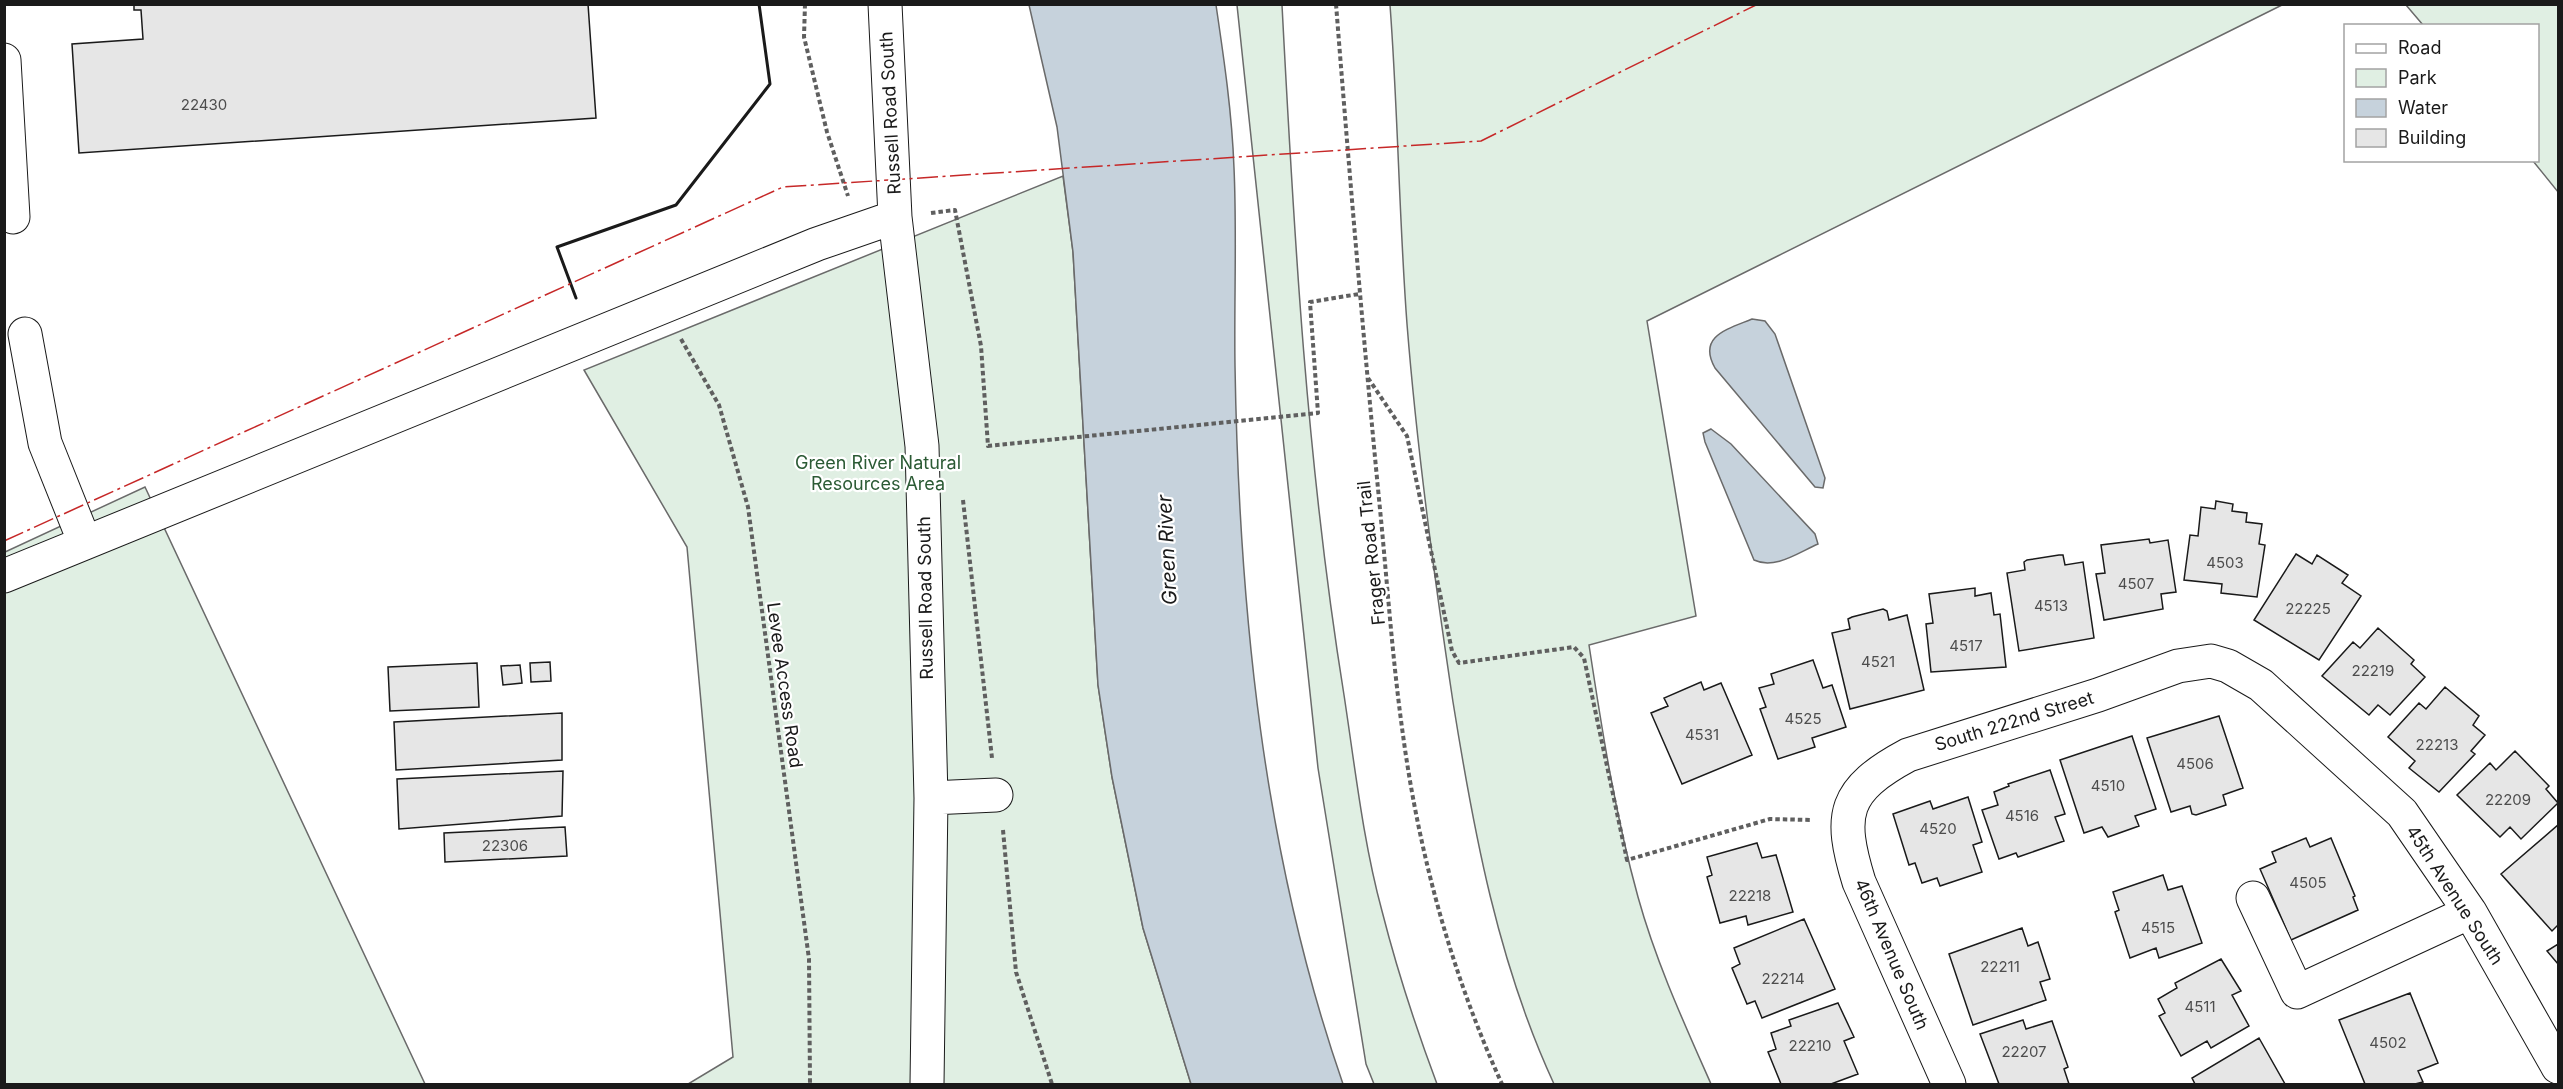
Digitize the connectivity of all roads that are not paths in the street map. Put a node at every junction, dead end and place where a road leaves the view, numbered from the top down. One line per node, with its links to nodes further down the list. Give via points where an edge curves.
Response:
1 (885, 4): 3 (street, Russell Road South)
2 (4, 60): 4 (street)
3 (895, 217): 6 (street, via 817,244); 10 (street, Russell Road South, via 922,446)
4 (13, 218)
5 (25, 334): 6 (street, via 45,443)
6 (85, 543): 7 (street)
7 (4, 576)
8 (2211, 661): 11 (street, South 222nd Street, via 2178,666 1908,755 1879,771 1856,794); 13 (street, 45th Avenue South, via 2261,685 2402,813)
9 (996, 795): 10 (street)
10 (931, 798): 15 (street, Russell Road South)
11 (1846, 820): 16 (street, 46th Avenue South, via 1859,882)
12 (2253, 898): 13 (street, via 2297,992)
13 (2470, 912): 14 (street, 45th Avenue South)
14 (2559, 1067)
15 (927, 1084)
16 (1949, 1084)

